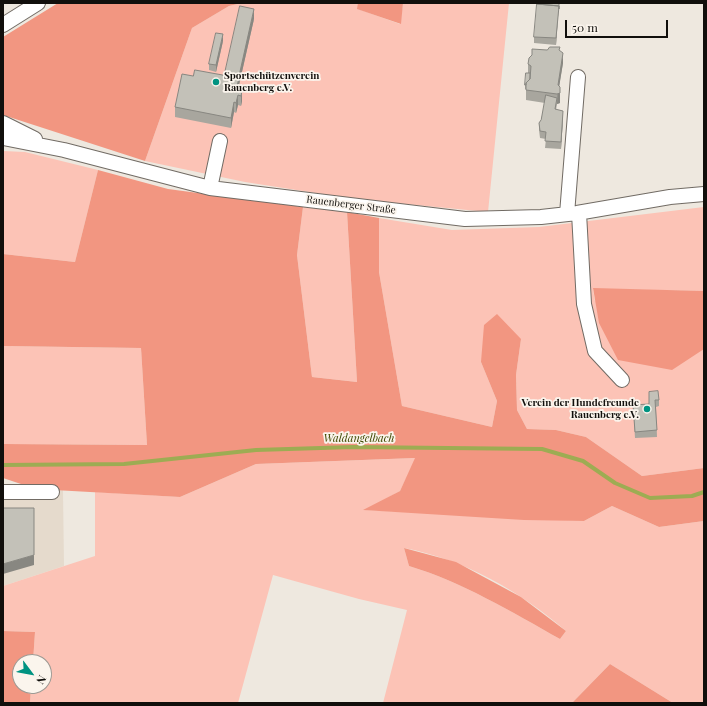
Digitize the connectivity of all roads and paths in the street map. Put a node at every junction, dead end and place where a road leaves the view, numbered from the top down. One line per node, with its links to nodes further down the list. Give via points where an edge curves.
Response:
1 (38, 3): 2 (street)
2 (3, 25)
3 (578, 77): 10 (street)
4 (3, 123): 7 (street)
5 (3, 138): 7 (street, Rauenberger Straße)
6 (220, 141): 8 (street)
7 (51, 147): 8 (street, Rauenberger Straße)
8 (210, 188): 10 (street, Rauenberger Straße, via 465,219)
9 (704, 194): 10 (street, Rauenberger Straße, via 670,197)
10 (573, 214): 11 (street, via 584,304 595,351)
11 (622, 380)
12 (3, 492): 13 (street)
13 (52, 492)

